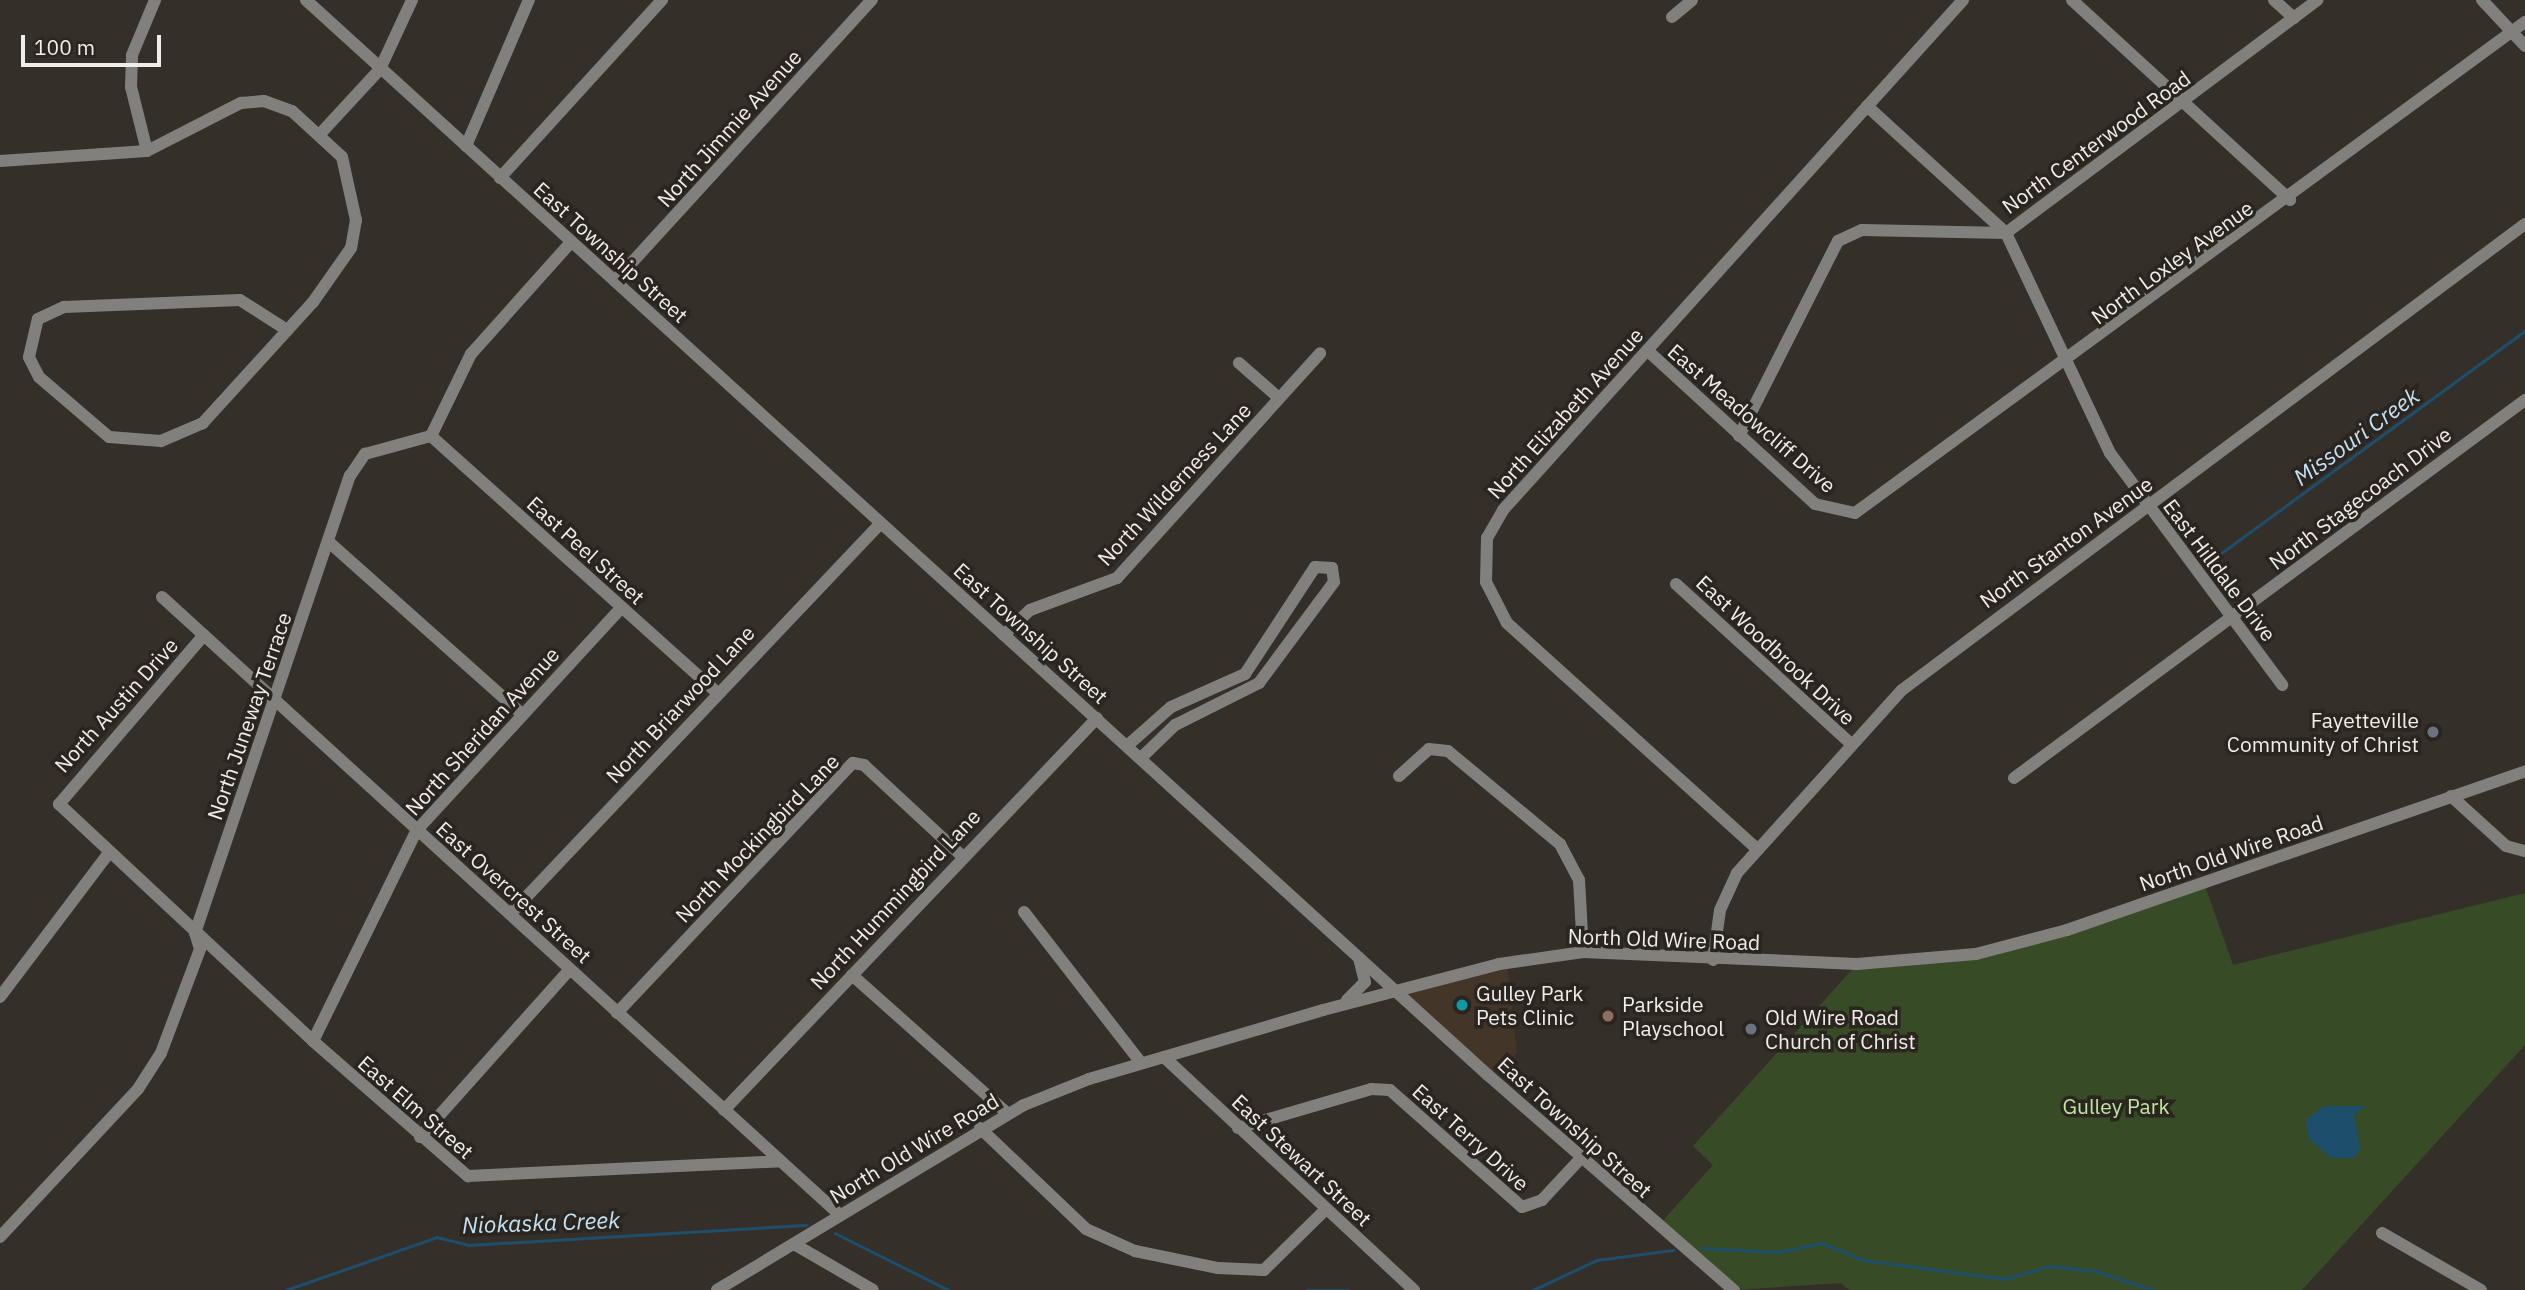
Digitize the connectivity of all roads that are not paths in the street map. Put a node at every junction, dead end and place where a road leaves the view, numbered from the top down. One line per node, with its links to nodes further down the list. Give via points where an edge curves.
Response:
1 (155, 0): 22 (street, via 132,55 131,87)
2 (306, 0): 17 (street, East Township Street)
3 (412, 0): 17 (street)
4 (529, 0): 21 (street)
5 (662, 0): 24 (street)
6 (872, 0): 29 (street, North Jimmie Avenue)
7 (1692, 0): 13 (street)
8 (1963, 0): 19 (street, North Elizabeth Avenue)
9 (2072, 0): 18 (street)
10 (2274, 0): 14 (street)
11 (2318, 0): 14 (street, North Centerwood Road)
12 (2482, 0): 15 (street)
13 (1672, 17)
14 (2294, 18): 18 (street, North Centerwood Road)
15 (2521, 26): 16 (street); 25 (street, North Loxley Avenue)
16 (2525, 46)
17 (380, 69): 20 (street); 21 (street, East Township Street)
18 (2183, 103): 25 (street); 27 (street, North Centerwood Road)
19 (1867, 106): 27 (street, East Hilldale Drive); 31 (street, North Elizabeth Avenue)
20 (321, 133): 22 (street, via 292,111 264,101 241,103); 30 (street, via 342,157 352,186 351,248)
21 (466, 146): 24 (street, East Township Street)
22 (147, 151): 23 (street)
23 (0, 162)
24 (500, 178): 28 (street, East Township Street)
25 (2290, 200): 34 (street, North Loxley Avenue)
26 (2525, 224): 39 (street, North Stanton Avenue)
27 (2006, 233): 34 (street, East Hilldale Drive); 38 (street, North Centerwood Road, via 1862,230 1838,241)
28 (571, 242): 29 (street, East Township Street); 37 (street, via 471,354)
29 (615, 281): 41 (street, East Township Street)
30 (287, 330): 30 (street, via 204,423 174,439 134,442 100,432 39,377 29,357 30,336 38,319 53,309 240,300)
31 (1648, 351): 38 (street, East Meadowcliff Drive); 62 (street, North Elizabeth Avenue, via 1503,510 1488,538 1486,583 1507,623)
32 (1320, 353): 35 (street, North Wilderness Lane)
33 (1239, 363): 35 (street)
34 (2067, 363): 39 (street, East Hilldale Drive, via 2103,441); 40 (street, North Loxley Avenue, via 1873,506)
35 (1279, 398): 48 (street, North Wilderness Lane, via 1116,578 1030,610)
36 (2525, 400): 46 (street, North Stagecoach Drive)
37 (431, 436): 42 (street, North Juneway Terrace, via 365,454 350,476); 45 (street, East Peel Street)
38 (1739, 436): 40 (street, East Meadowcliff Drive)
39 (2148, 506): 46 (street, East Hilldale Drive); 54 (street, North Stanton Avenue, via 1933,664)
40 (1832, 512)
41 (880, 524): 48 (street, East Township Street); 50 (street, North Briarwood Lane)
42 (330, 543): 51 (street, North Juneway Terrace); 52 (street)
43 (1676, 584): 54 (street, East Woodbrook Drive)
44 (162, 597): 47 (street, East Overcrest Street)
45 (621, 608): 50 (street, East Peel Street); 52 (street, North Sheridan Avenue)
46 (2231, 617): 49 (street, East Hilldale Drive); 59 (street, North Stagecoach Drive)
47 (204, 635): 51 (street, East Overcrest Street); 64 (street, North Austin Drive, via 61,798 65,814)
48 (1004, 635): 53 (street, East Township Street)
49 (2282, 685)
50 (716, 692): 67 (street, North Briarwood Lane)
51 (273, 701): 61 (street, East Overcrest Street); 68 (street, North Juneway Terrace)
52 (522, 714): 61 (street, North Sheridan Avenue)
53 (1097, 718): 55 (street, East Township Street); 65 (street, North Hummingbird Lane)
54 (1851, 744): 62 (street, North Stanton Avenue)
55 (1128, 745): 56 (street, East Township Street); 56 (street, via 1171,707 1245,674 1315,567 1332,568 1334,582 1259,683 1240,698 1175,725)
56 (1142, 757): 69 (street, East Township Street)
57 (2525, 771): 60 (street, North Old Wire Road)
58 (1399, 776): 70 (street, via 1429,749 1448,751 1560,844 1579,880)
59 (2014, 778)
60 (2451, 796): 63 (street, via 2506,846); 71 (street, North Old Wire Road, via 2067,930 1976,954 1870,964)
61 (417, 830): 67 (street, East Overcrest Street); 78 (street, North Sheridan Avenue)
62 (1756, 848): 71 (street, North Stanton Avenue, via 1724,897)
63 (2525, 851)
64 (108, 854): 68 (street, East Elm Street); 75 (street)
65 (962, 856): 73 (street, North Hummingbird Lane); 77 (street, North Mockingbird Lane, via 864,765 853,763)
66 (1024, 912): 80 (street)
67 (510, 914): 72 (street, East Overcrest Street)
68 (195, 933): 78 (street, East Elm Street); 91 (street, North Juneway Terrace, via 200,950 149,1073)
69 (1356, 952): 74 (street, East Township Street); 76 (street, via 1365,982)
70 (1583, 952): 71 (street, North Old Wire Road); 74 (street, North Old Wire Road, via 1507,962)
71 (1713, 960)
72 (570, 970): 77 (street, East Overcrest Street); 85 (street)
73 (852, 975): 81 (street, North Hummingbird Lane); 82 (street)
74 (1397, 990): 76 (street, North Old Wire Road); 86 (street, East Township Street)
75 (2, 992)
76 (1336, 1007): 79 (street, North Old Wire Road)
77 (617, 1013): 81 (street, East Overcrest Street)
78 (313, 1041): 85 (street, East Elm Street)
79 (1164, 1057): 80 (street, North Old Wire Road); 84 (street, East Stewart Street)
80 (1141, 1063): 82 (street, North Old Wire Road)
81 (724, 1110): 87 (street, East Overcrest Street)
82 (1008, 1114): 83 (street, North Old Wire Road)
83 (980, 1128): 88 (street, via 1086,1229 1135,1251 1218,1268 1264,1270); 89 (street, North Old Wire Road)
84 (1238, 1128): 86 (street, East Terry Drive, via 1371,1089 1390,1090 1522,1207 1542,1200); 88 (street, East Stewart Street)
85 (420, 1137): 87 (street, East Elm Street, via 454,1170 483,1180)
86 (1581, 1158): 96 (street, East Township Street)
87 (781, 1161): 89 (street, East Overcrest Street)
88 (1326, 1209): 95 (street, East Stewart Street)
89 (840, 1215): 92 (street, North Old Wire Road)
90 (2382, 1233): 97 (street)
91 (0, 1237)
92 (794, 1244): 93 (street, North Old Wire Road); 94 (street)
93 (718, 1290)
94 (873, 1290)
95 (1414, 1290)
96 (1734, 1290)
97 (2482, 1290)

